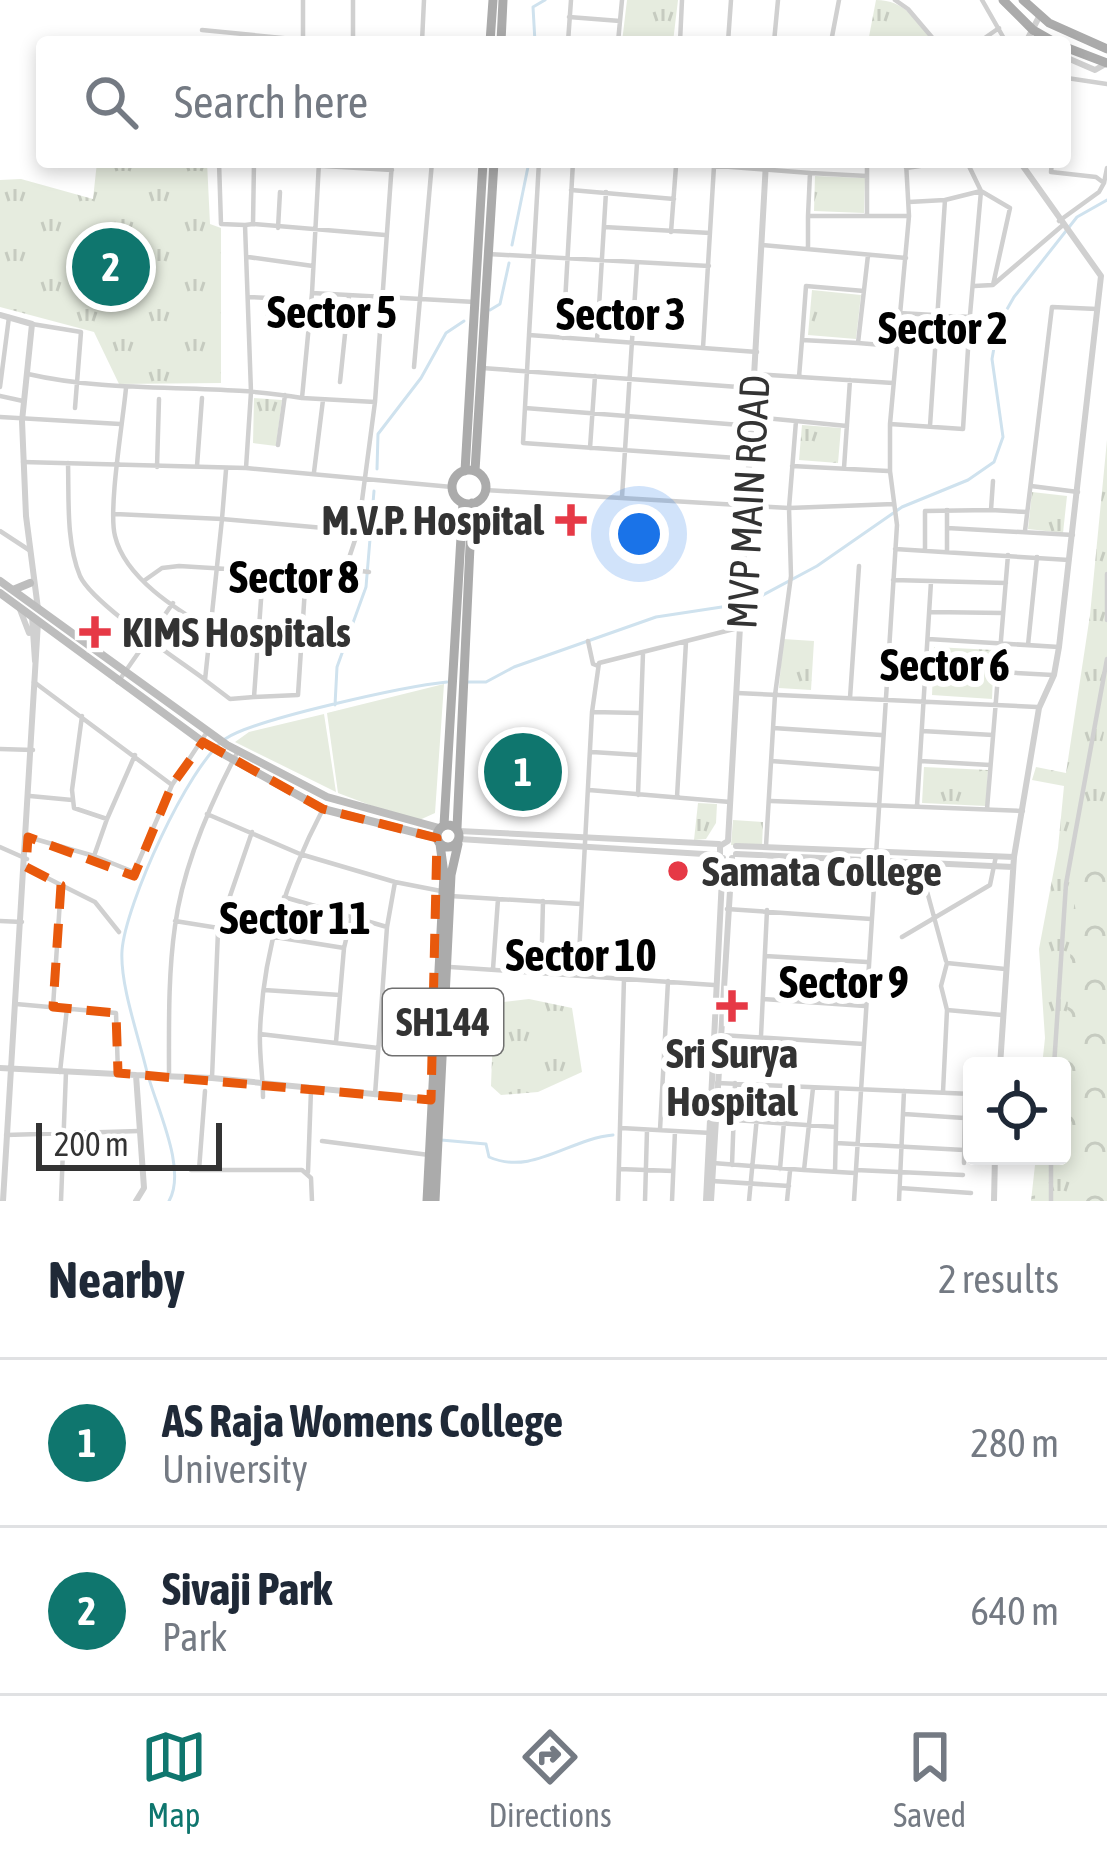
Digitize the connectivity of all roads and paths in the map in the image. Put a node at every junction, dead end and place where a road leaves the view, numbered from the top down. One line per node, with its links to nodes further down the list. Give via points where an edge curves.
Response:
1 (303, 0): 22 (street)
2 (353, 0): 23 (street)
3 (424, 0): 24 (street)
4 (493, 0): 25 (main road)
5 (503, 0): 26 (main road)
6 (571, 0): 16 (street)
7 (622, 0): 18 (street)
8 (682, 0): 29 (street)
9 (731, 0): 30 (street)
10 (779, 0): 31 (street)
11 (839, 0): 32 (street)
12 (895, 0): 33 (street)
13 (982, 0): 19 (street)
14 (1004, 0): 36 (main road)
15 (1023, 0): 17 (main road)
16 (569, 17): 18 (street); 27 (street)
17 (1045, 19): 36 (street); 38 (main road)
18 (620, 21): 28 (street)
19 (999, 27): 34 (street); 35 (street)
20 (202, 30): 21 (street)
21 (257, 36)
22 (303, 36)
23 (353, 36)
24 (422, 36)
25 (496, 36)
26 (497, 36)
27 (568, 36)
28 (619, 36)
29 (680, 36)
30 (728, 36)
31 (775, 36)
32 (831, 36)
33 (931, 36)
34 (988, 36)
35 (1003, 36)
36 (1038, 36)
37 (1071, 49): 40 (main road)
38 (1107, 49)
39 (1071, 60): 40 (street, via 1095,70)
40 (1107, 63)
41 (1071, 79): 42 (street)
42 (1107, 84)
43 (219, 168): 75 (street, via 221,224)
44 (254, 168): 75 (street)
45 (320, 168): 79 (street)
46 (392, 168): 82 (street)
47 (431, 168): 104 (street)
48 (483, 168): 105 (main road)
49 (494, 168): 85 (main road)
50 (539, 168): 87 (street)
51 (573, 168): 65 (street)
52 (676, 168): 69 (street)
53 (714, 168): 81 (street)
54 (766, 168): 83 (street, MVP MAIN ROAD)
55 (782, 168): 62 (street)
56 (867, 168): 63 (street)
57 (906, 168): 71 (street)
58 (971, 168): 66 (street)
59 (1024, 168): 76 (street)
60 (1051, 168): 64 (street)
61 (1107, 168): 64 (street)
62 (810, 173): 63 (street); 72 (street)
63 (867, 176): 73 (street)
64 (1104, 183): 76 (street)
65 (571, 190): 68 (street); 89 (street)
66 (981, 191): 70 (street); 95 (street, via 1010,208); 96 (street)
67 (280, 192): 78 (street)
68 (606, 193): 69 (street); 77 (street)
69 (674, 199): 80 (street)
70 (945, 200): 71 (street); 108 (street)
71 (908, 202): 74 (street)
72 (808, 216): 73 (street); 84 (street)
73 (867, 216): 74 (street)
74 (909, 216): 90 (street)
75 (249, 225): 78 (street); 88 (street)
76 (1063, 225): 95 (street); 106 (street, via 1101,276)
77 (604, 227): 80 (street); 91 (street)
78 (278, 228): 79 (street)
79 (316, 231): 82 (street); 93 (street)
80 (671, 232): 81 (street)
81 (710, 233): 94 (street)
82 (386, 236): 102 (street)
83 (762, 245): 84 (street); 121 (street, MVP MAIN ROAD)
84 (808, 249): 86 (street)
85 (488, 254): 87 (street); 105 (main road)
86 (868, 255): 90 (street); 97 (street)
87 (534, 256): 89 (street); 113 (street)
88 (247, 257): 93 (street); 100 (street)
89 (567, 258): 91 (street); 114 (street)
90 (906, 258): 107 (street)
91 (602, 261): 92 (street); 115 (street)
92 (638, 263): 94 (street); 117 (street)
93 (313, 266): 98 (street)
94 (709, 266): 120 (street)
95 (993, 285): 96 (street)
96 (974, 286): 110 (street)
97 (864, 291): 116 (street, via 806,286); 118 (street)
98 (312, 293): 99 (street); 112 (street)
99 (349, 296): 102 (street); 132 (street)
100 (249, 297): 101 (street); 137 (street)
101 (268, 298): 103 (street); 112 (street, via 268,324)
102 (381, 298): 104 (street); 145 (street)
103 (286, 299)
104 (418, 299): 105 (street); 122 (street)
105 (481, 302): 123 (main road)
106 (1099, 309): 176 (street, via 1052,307); 179 (street)
107 (899, 313): 108 (street); 119 (street)
108 (937, 315): 110 (street); 157 (street)
109 (4, 316): 111 (street); 134 (street)
110 (970, 317): 157 (street, via 963,429)
111 (32, 323): 125 (street); 131 (street, via 81,332)
112 (309, 327): 141 (street)
113 (529, 335): 114 (street); 124 (street)
114 (563, 338): 115 (street)
115 (597, 340): 117 (street)
116 (802, 340): 118 (street); 128 (street)
117 (632, 343): 120 (street); 129 (street)
118 (858, 343): 119 (street)
119 (895, 346): 133 (street)
120 (703, 348): 121 (street)
121 (757, 352): 126 (street, MVP MAIN ROAD)
122 (414, 367)
123 (477, 368): 124 (street); 171 (main road)
124 (527, 370): 127 (street); 147 (street)
125 (26, 374): 131 (street); 143 (street)
126 (755, 374): 128 (street); 136 (street, MVP MAIN ROAD)
127 (595, 376): 129 (street); 148 (street)
128 (799, 377): 130 (street)
129 (630, 378): 136 (street); 150 (street)
130 (850, 380): 133 (street); 156 (street)
131 (77, 381): 135 (street); 146 (street)
132 (340, 382)
133 (893, 383): 155 (street)
134 (0, 386)
135 (126, 388): 137 (street); 154 (street)
136 (754, 388): 153 (street, MVP MAIN ROAD)
137 (251, 392): 138 (street); 169 (street)
138 (285, 395): 141 (street); 158 (street)
139 (0, 396): 143 (street)
140 (202, 398): 165 (street)
141 (302, 398): 144 (street)
142 (159, 399): 167 (street)
143 (22, 400): 151 (street)
144 (323, 400): 145 (street); 173 (street)
145 (374, 402): 174 (street)
146 (75, 408)
147 (525, 408): 148 (street); 159 (street, via 523,443)
148 (592, 414): 150 (street); 159 (street)
149 (0, 417): 151 (street)
150 (627, 417): 153 (street); 160 (street)
151 (22, 421): 154 (street); 162 (street)
152 (796, 421): 153 (street); 156 (street); 166 (street)
153 (753, 422): 161 (street, MVP MAIN ROAD)
154 (123, 424): 164 (street)
155 (890, 424): 157 (street); 172 (street)
156 (847, 426): 170 (street)
157 (930, 426)
158 (278, 445)
159 (590, 448): 160 (street)
160 (625, 451): 161 (street); 180 (street)
161 (751, 459): 182 (street, MVP MAIN ROAD)
162 (23, 462): 163 (street); 196 (street)
163 (68, 463): 164 (street); 226 (street, via 81,579)
164 (118, 464): 167 (street); 188 (street)
165 (197, 466): 167 (street); 168 (street)
166 (792, 466): 170 (street); 184 (street)
167 (157, 467)
168 (226, 467): 169 (street); 189 (street)
169 (246, 468): 173 (street)
170 (844, 468): 172 (street)
171 (470, 471): 177 (main road); 178 (main road, via 484,479)
172 (890, 471): 183 (street)
173 (314, 473): 174 (street)
174 (363, 478): 177 (street); 191 (street)
175 (993, 482): 186 (street)
176 (1031, 486): 179 (street); 187 (street)
177 (452, 488): 181 (main road)
178 (485, 490): 180 (street); 181 (main road)
179 (1078, 492): 194 (street)
180 (622, 497): 182 (street)
181 (468, 503): 256 (main road, SH144)
182 (748, 506): 184 (street); 224 (street, MVP MAIN ROAD)
183 (894, 506): 184 (street); 195 (street)
184 (789, 508): 245 (street, via 791,576)
185 (947, 510): 186 (street); 190 (street); 197 (street, via 925,512)
186 (991, 510): 187 (street)
187 (1028, 512): 192 (street)
188 (115, 514): 189 (street); 210 (street, via 114,535)
189 (222, 519): 191 (street); 203 (street)
190 (947, 528): 192 (street); 198 (street)
191 (358, 530): 204 (street)
192 (1025, 530): 194 (street)
193 (0, 531): 196 (street)
194 (1074, 535): 201 (street)
195 (895, 549): 197 (street); 211 (street)
196 (29, 550): 205 (street)
197 (925, 551): 198 (street)
198 (947, 552): 199 (street)
199 (1008, 555): 200 (street); 215 (street)
200 (1037, 557): 201 (street); 232 (street)
201 (1071, 560): 233 (street)
202 (859, 566): 247 (street)
203 (217, 567): 206 (street); 210 (street, via 162,568); 225 (street)
204 (345, 569): 207 (street); 208 (street, via 344,576)
205 (32, 571): 214 (street); 222 (street)
206 (263, 572): 208 (street); 246 (street)
207 (369, 572)
208 (306, 573): 246 (street, via 298,695)
209 (1107, 574): 223 (street)
210 (145, 580): 218 (street)
211 (893, 580): 213 (street); 248 (street)
212 (0, 581): 216 (main road)
213 (932, 581): 215 (street); 220 (street)
214 (30, 583): 216 (main road); 222 (street)
215 (1006, 583): 221 (street)
216 (11, 590): 222 (main road)
217 (0, 593): 219 (main road)
218 (173, 603): 225 (street); 226 (street)
219 (19, 607): 222 (main road); 229 (street)
220 (929, 612): 221 (street); 227 (street)
221 (1004, 613): 231 (street)
222 (35, 614): 229 (street); 236 (street); 238 (main road); 243 (main road)
223 (1107, 620)
224 (742, 627): 230 (street); 244 (street, MVP MAIN ROAD)
225 (213, 631): 241 (street)
226 (150, 638): 238 (street); 241 (street)
227 (928, 639): 231 (street); 249 (street)
228 (588, 641): 237 (street)
229 (32, 642): 236 (street)
230 (686, 642): 234 (street); 275 (street)
231 (1001, 643): 232 (street); 239 (street)
232 (1028, 645): 233 (street)
233 (1060, 647): 240 (street)
234 (643, 653): 237 (street); 253 (street)
235 (1107, 659): 351 (street, via 1066,884)
236 (35, 661): 242 (street)
237 (598, 666): 252 (street)
238 (125, 672): 243 (street); 260 (main road)
239 (998, 672): 240 (street); 250 (street)
240 (1054, 675): 251 (street)
241 (205, 680): 246 (street, via 230,699)
242 (34, 682): 254 (street); 262 (street)
243 (118, 682): 260 (main road)
244 (737, 693): 245 (street); 278 (street, MVP MAIN ROAD)
245 (775, 694): 247 (street); 255 (street)
246 (254, 697)
247 (850, 698): 248 (street)
248 (885, 700): 249 (street); 258 (street)
249 (923, 702): 250 (street); 257 (street)
250 (995, 705): 251 (street); 259 (street)
251 (1039, 707): 283 (street)
252 (592, 712): 253 (street); 263 (street)
253 (641, 713): 265 (street)
254 (82, 716): 264 (street); 276 (street)
255 (773, 728): 258 (street); 267 (street)
256 (456, 729): 287 (main road, SH144); 289 (main road, SH144)
257 (922, 730): 259 (street); 268 (street)
258 (883, 735): 270 (street)
259 (993, 735): 269 (street)
260 (207, 738): 266 (main road); 271 (street)
261 (0, 748): 262 (street)
262 (33, 750): 274 (street)
263 (592, 752): 265 (street); 272 (street)
264 (135, 755): 271 (street); 285 (street)
265 (639, 755): 273 (street)
266 (235, 756): 281 (main road); 284 (street); 287 (main road)
267 (771, 761): 270 (street); 277 (street)
268 (920, 761): 269 (street); 280 (street)
269 (990, 765): 282 (street)
270 (881, 769): 279 (street)
271 (172, 785): 295 (street, via 134,872)
272 (589, 790): 273 (street); 290 (street)
273 (638, 795): 275 (street)
274 (30, 796): 276 (street); 288 (street)
275 (677, 797): 278 (street)
276 (73, 800): 285 (street, via 74,808)
277 (769, 801): 279 (street); 291 (street)
278 (730, 802): 293 (street, MVP MAIN ROAD)
279 (879, 805): 280 (street); 296 (street)
280 (917, 806): 282 (street)
281 (323, 809): 287 (main road); 294 (street)
282 (987, 809): 283 (street)
283 (1023, 811): 298 (street)
284 (207, 814): 286 (street); 316 (street)
285 (107, 819): 295 (street)
286 (252, 832): 294 (street); 319 (street)
287 (440, 834): 289 (main road); 289 (main road); 305 (main road, SH144)
288 (28, 837): 295 (street); 299 (street)
289 (457, 838): 290 (street); 305 (main road, SH144)
290 (586, 843): 293 (street); 309 (street)
291 (766, 846): 293 (street); 296 (street)
292 (0, 848): 299 (street)
293 (728, 851): 296 (street); 310 (street); 334 (street, MVP MAIN ROAD)
294 (300, 854): 303 (street); 306 (street)
295 (94, 856)
296 (876, 856): 297 (street); 300 (street); 313 (street)
297 (996, 856): 298 (street); 301 (street)
298 (1015, 857): 302 (street)
299 (27, 863): 304 (street); 317 (street)
300 (925, 863): 301 (street); 314 (street)
301 (994, 867): 302 (street); 314 (street, via 990,885)
302 (1013, 867): 330 (street)
303 (395, 882): 305 (street); 318 (street)
304 (61, 885): 320 (street, via 94,902); 340 (street)
305 (446, 893): 307 (street); 328 (main road, SH144)
306 (284, 897): 312 (street); 322 (street)
307 (498, 899): 308 (street); 329 (street)
308 (543, 902): 309 (street); 323 (street)
309 (581, 904): 331 (street)
310 (727, 909): 311 (street); 345 (street)
311 (767, 910): 313 (street); 325 (street)
312 (351, 919): 318 (street); 324 (street)
313 (872, 919): 326 (street)
314 (934, 919): 321 (street); 327 (street)
315 (0, 921): 317 (street)
316 (175, 921): 319 (street); 356 (street)
317 (22, 922): 338 (street)
318 (387, 927): 349 (street)
319 (218, 931): 322 (street); 358 (street)
320 (118, 932)
321 (902, 937)
322 (270, 938): 324 (street); 335 (street)
323 (542, 941)
324 (344, 948): 336 (street)
325 (765, 956): 326 (street); 337 (street)
326 (869, 962): 339 (street)
327 (947, 963): 330 (street); 342 (street)
328 (442, 967): 329 (street); 374 (main road, SH144)
329 (493, 969): 331 (street)
330 (1006, 969): 343 (street)
331 (578, 974): 332 (street)
332 (624, 977): 333 (street); 382 (street)
333 (668, 981): 334 (street); 384 (street)
334 (718, 986): 345 (street, MVP MAIN ROAD)
335 (264, 990): 336 (street); 344 (street)
336 (340, 995): 347 (street)
337 (763, 999): 339 (street); 346 (street)
338 (16, 1004): 340 (street); 353 (street)
339 (866, 1006): 348 (street)
340 (53, 1007): 341 (street)
341 (67, 1008): 354 (street); 355 (street, via 116,1013)
342 (946, 1010): 343 (street); 370 (street)
343 (1002, 1015): 350 (street)
344 (260, 1034): 347 (street); 361 (street)
345 (718, 1035): 346 (street); 359 (street); 388 (street, MVP MAIN ROAD)
346 (761, 1036): 348 (street)
347 (336, 1042): 349 (street)
348 (864, 1044): 368 (street)
349 (378, 1048): 373 (street)
350 (1000, 1057)
351 (1055, 1057)
352 (0, 1068): 353 (street)
353 (12, 1070): 354 (street); 389 (street)
354 (63, 1072): 355 (street); 387 (street)
355 (118, 1073): 357 (street)
356 (166, 1075): 357 (street); 358 (street)
357 (140, 1076): 385 (street)
358 (212, 1078): 361 (street)
359 (717, 1083): 360 (street); 388 (street)
360 (736, 1083): 362 (street); 377 (street)
361 (263, 1084): 366 (street); 372 (street)
362 (760, 1085): 363 (street); 378 (street)
363 (788, 1086): 364 (street); 379 (street)
364 (813, 1088): 365 (street); 380 (street)
365 (837, 1089): 368 (street); 381 (street)
366 (311, 1090): 373 (street); 409 (street)
367 (205, 1091): 409 (street, via 195,1170)
368 (861, 1091): 369 (street); 392 (street)
369 (904, 1091): 370 (street); 375 (street)
370 (943, 1092): 371 (street)
371 (963, 1094)
372 (263, 1097)
373 (375, 1097): 374 (street)
374 (435, 1100): 395 (main road, SH144); 423 (main road, SH144)
375 (904, 1114): 376 (street); 393 (street)
376 (963, 1118)
377 (734, 1120): 378 (street); 397 (street)
378 (757, 1120): 379 (street); 400 (street)
379 (784, 1123): 380 (street); 403 (street)
380 (809, 1125): 381 (street); 405 (street)
381 (836, 1127): 391 (street)
382 (620, 1128): 383 (street); 402 (street)
383 (647, 1130): 384 (street); 401 (street)
384 (661, 1130): 386 (street)
385 (139, 1131): 387 (street); 421 (street, via 144,1188)
386 (675, 1131): 388 (street); 406 (street)
387 (62, 1133): 389 (street); 420 (street)
388 (712, 1133): 396 (street); 427 (street, MVP MAIN ROAD)
389 (6, 1136): 419 (street)
390 (322, 1141): 395 (street)
391 (836, 1143): 392 (street); 410 (street)
392 (857, 1143): 393 (street); 407 (street)
393 (903, 1144): 394 (street); 408 (street)
394 (963, 1150)
395 (429, 1155): 423 (main road, SH144)
396 (713, 1163): 397 (street); 413 (street)
397 (732, 1165): 400 (street)
398 (995, 1165): 433 (street)
399 (1051, 1165): 434 (street)
400 (755, 1166): 403 (street); 414 (street)
401 (646, 1168): 402 (street); 406 (street); 425 (street)
402 (619, 1169): 424 (street)
403 (780, 1169): 404 (street)
404 (790, 1169): 405 (street); 415 (street)
405 (804, 1170): 410 (street)
406 (674, 1171): 426 (street)
407 (856, 1171): 408 (street); 410 (street); 430 (street)
408 (902, 1171): 411 (street); 416 (street)
409 (308, 1172): 422 (street)
410 (835, 1172)
411 (941, 1175): 412 (street); 417 (street)
412 (963, 1175)
413 (712, 1181): 414 (street); 427 (street)
414 (750, 1184): 415 (street); 428 (street)
415 (789, 1186): 429 (street)
416 (900, 1188): 417 (street); 431 (street)
417 (940, 1192): 418 (street); 432 (street)
418 (971, 1193)
419 (3, 1201)
420 (61, 1201)
421 (136, 1201)
422 (312, 1201)
423 (431, 1201)
424 (618, 1201)
425 (645, 1201)
426 (672, 1201)
427 (708, 1201)
428 (749, 1201)
429 (787, 1201)
430 (854, 1201)
431 (899, 1201)
432 (939, 1201)
433 (994, 1201)
434 (1052, 1201)

